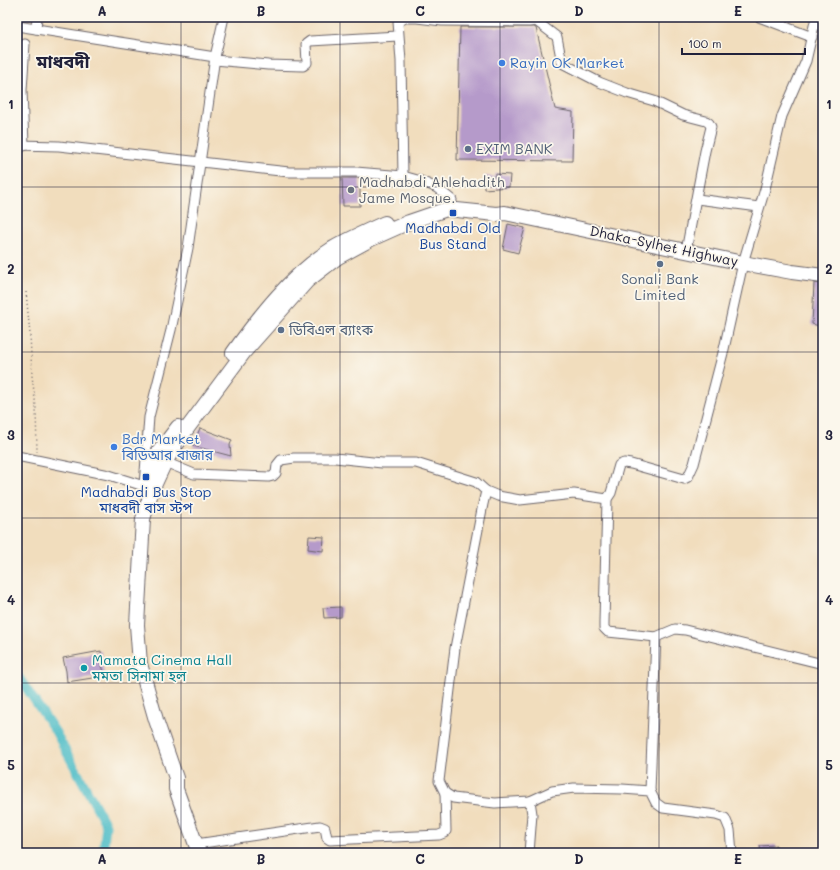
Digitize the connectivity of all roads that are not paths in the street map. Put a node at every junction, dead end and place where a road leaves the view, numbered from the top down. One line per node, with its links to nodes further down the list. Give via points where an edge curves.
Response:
1 (37, 17): 7 (street)
2 (224, 17): 11 (street)
3 (760, 17): 9 (street)
4 (816, 17): 9 (street)
5 (538, 19): 8 (street, via 530,22 405,18 398,22); 15 (street, via 558,37 562,63 627,94 654,101 683,115 710,123)
6 (17, 26): 7 (street)
7 (36, 29): 11 (street)
8 (398, 36): 11 (street, via 310,41 306,44 307,63 302,66 268,66); 14 (street, via 401,61)
9 (812, 37): 17 (street, via 806,60 782,116)
10 (24, 44): 12 (street)
11 (215, 58): 13 (street)
12 (20, 146): 13 (street, via 59,146)
13 (200, 162): 14 (street, via 289,172 356,172); 24 (street, via 188,248 149,417)
14 (403, 176): 16 (street, via 437,188)
15 (697, 199): 17 (street); 19 (street)
16 (452, 200): 18 (highway, Dhaka-Sylhet Highway, via 498,207); 24 (highway, Dhaka-Sylhet Highway, via 427,206 366,231 332,249 301,273 240,342 158,453)
17 (759, 208): 20 (street)
18 (505, 213): 19 (highway, Dhaka-Sylhet Highway); 23 (highway, Dhaka-Sylhet Highway, via 447,210 409,222 338,257 307,281 244,352)
19 (686, 251): 20 (highway, Dhaka-Sylhet Highway)
20 (743, 263): 21 (highway, Dhaka-Sylhet Highway); 26 (street, via 724,349 694,464 688,477 678,477 624,463 619,465 612,493)
21 (823, 276)
22 (17, 456): 24 (street, via 109,475)
23 (165, 462): 25 (street, via 194,474 269,477 276,473 281,460 294,458 416,463 476,482); 29 (highway, Dhaka-Sylhet Highway, via 152,490 143,519 137,625 140,664 176,778)
24 (144, 486): 29 (highway, Dhaka-Sylhet Highway, via 135,518 132,664 149,723 170,781)
25 (486, 491): 26 (street, via 520,500 574,494); 31 (street, via 455,648 439,781)
26 (607, 499): 27 (street, via 604,628 608,632)
27 (656, 637): 28 (street, via 675,629 686,630); 30 (street)
28 (823, 664)
29 (176, 789): 33 (highway, Dhaka-Sylhet Highway)
30 (650, 791): 32 (street, via 574,788 552,791); 35 (street, via 656,803 663,808 725,818 730,830)
31 (445, 793): 32 (street, via 454,798 495,803); 33 (street, via 444,834 330,840 325,828 320,826)
32 (530, 801): 34 (street, via 532,814)
33 (198, 848)
34 (529, 853)
35 (732, 853)

